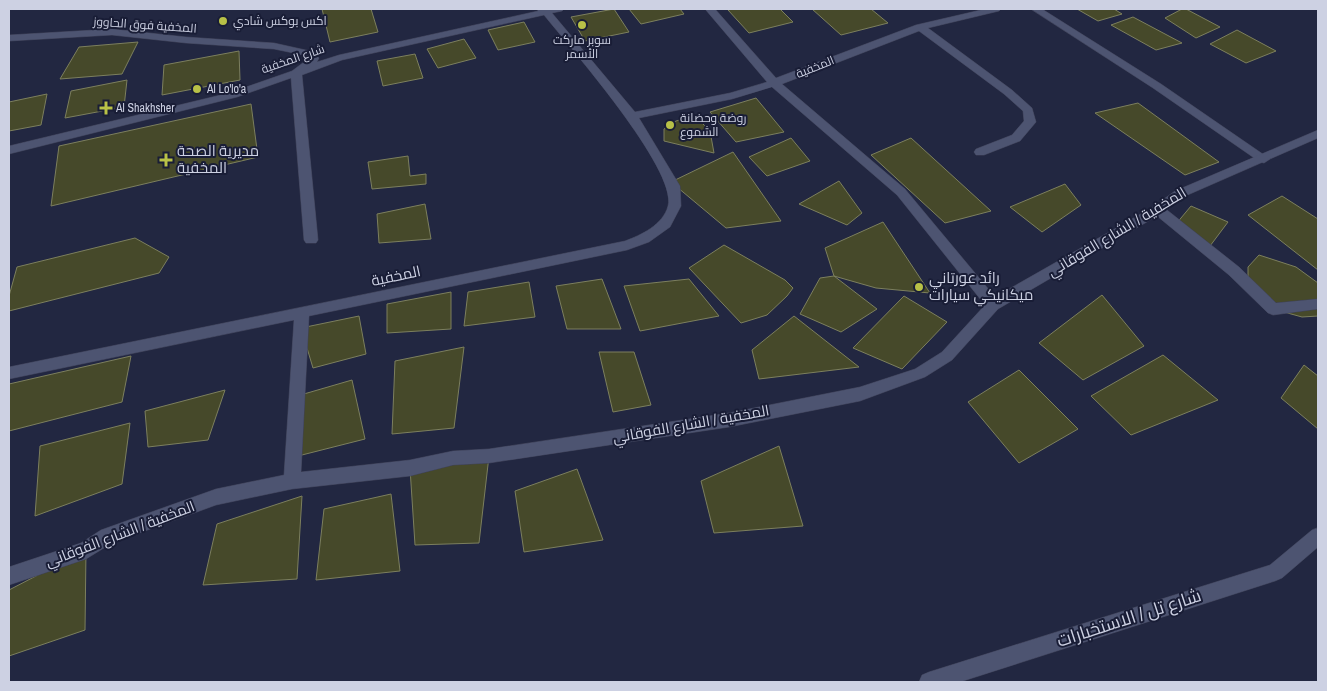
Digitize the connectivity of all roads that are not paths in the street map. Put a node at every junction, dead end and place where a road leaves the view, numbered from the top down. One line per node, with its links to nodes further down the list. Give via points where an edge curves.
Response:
1 (710, 9): 8 (street)
2 (996, 9): 5 (street, المخفية)
3 (1036, 9): 13 (street)
4 (549, 10): 7 (street, شارع المخفية, via 339,58); 9 (street, المخفية)
5 (920, 27): 8 (street, المخفية); 12 (street, via 1028,110 1030,122 1016,138)
6 (9, 38): 7 (street, المخفية فوق الحاووز, via 112,32 274,46 314,58)
7 (296, 73): 11 (street, شارع المخفية, via 233,95); 15 (street)
8 (774, 84): 9 (street, المخفية); 17 (street, via 901,192)
9 (632, 116): 18 (street, المخفية, via 674,186 675,206 671,215 644,239)
10 (1318, 134): 13 (street, المخفية / الشارع الفوقاني)
11 (9, 150)
12 (980, 152)
13 (1264, 159): 14 (street, المخفية / الشارع الفوقاني, via 1179,194)
14 (1158, 210): 16 (street, via 1234,271 1273,309); 17 (street, المخفية / الشارع الفوقاني)
15 (311, 240)
16 (1318, 304)
17 (993, 305): 20 (street, المخفية / الشارع الفوقاني, via 947,356 920,373 860,394 729,420 489,456 453,458 410,468)
18 (302, 312): 19 (street, المخفية); 20 (street)
19 (9, 373)
20 (292, 481): 22 (street, المخفية / الشارع الفوقاني, via 181,509 107,536 86,550)
21 (1318, 536): 23 (street, شارع تل / الاستخبارات, via 1275,572)
22 (9, 576)
23 (929, 682)

